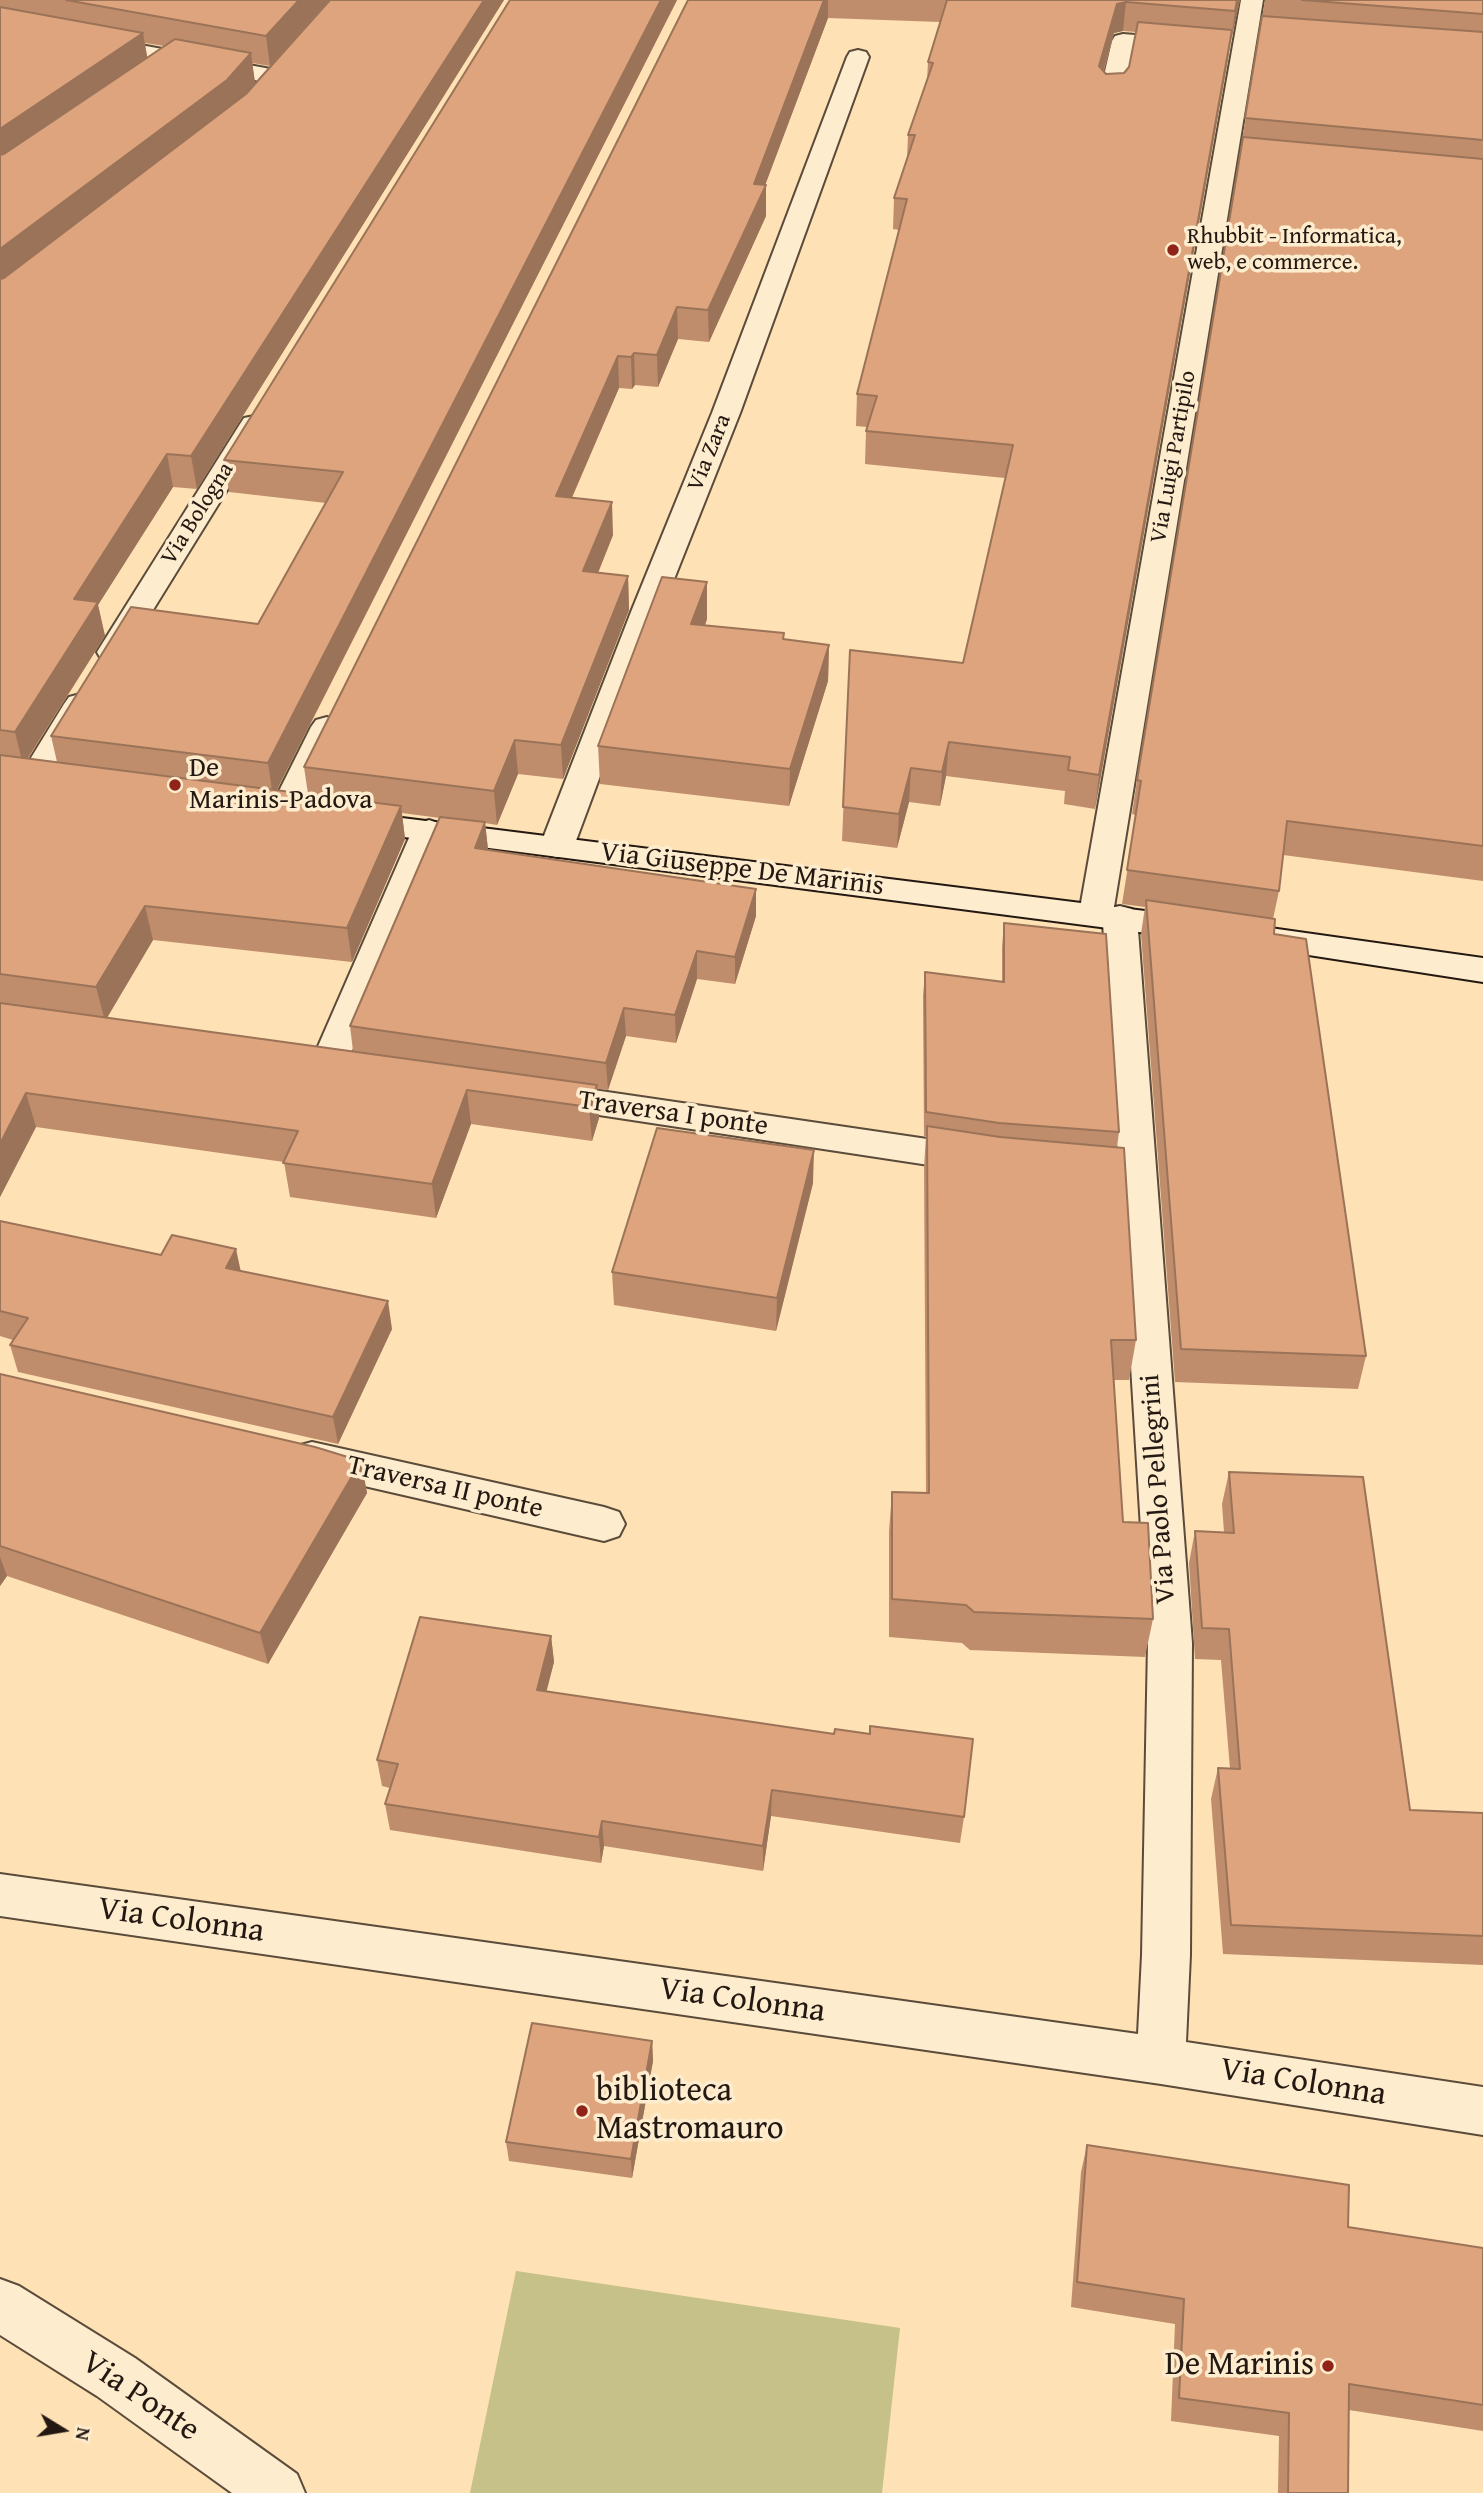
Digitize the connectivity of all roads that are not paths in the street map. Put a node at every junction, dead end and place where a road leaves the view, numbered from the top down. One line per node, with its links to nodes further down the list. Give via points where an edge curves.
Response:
1 (1252, 0): 3 (street, Via Luigi Partipilo)
2 (0, 26): 6 (street)
3 (1236, 44): 10 (street, via 1123,41); 18 (street, Via Luigi Partipilo, via 1239,159)
4 (295, 57): 8 (street)
5 (858, 57): 17 (street, Via Zara, via 726,413)
6 (175, 58): 7 (street); 8 (street)
7 (153, 73)
8 (276, 77): 9 (street)
9 (259, 97)
10 (1111, 97)
11 (268, 401): 14 (street, Via Bologna)
12 (340, 701): 16 (street, Via Giuseppe De Marinis, via 271,811)
13 (0, 775): 14 (street)
14 (34, 779): 15 (street)
15 (68, 783)
16 (429, 831): 17 (street, Via Giuseppe De Marinis); 20 (street, via 313,1065)
17 (557, 846): 18 (street, Via Giuseppe De Marinis)
18 (1108, 916): 19 (street, Via Giuseppe De Marinis); 22 (street, Via Paolo Pellegrini)
19 (1483, 970)
20 (367, 1073)
21 (514, 1092): 22 (street, Traversa I ponte, via 1024,1165)
22 (1138, 1174): 26 (street, Via Paolo Pellegrini, via 1170,1643)
23 (282, 1451): 24 (street, Traversa II ponte)
24 (604, 1524)
25 (0, 1895): 26 (street, Via Colonna)
26 (1161, 2061): 27 (street, Via Colonna)
27 (1483, 2111)
28 (0, 2305): 29 (street, Via Ponte, via 116,2377)
29 (278, 2493)

